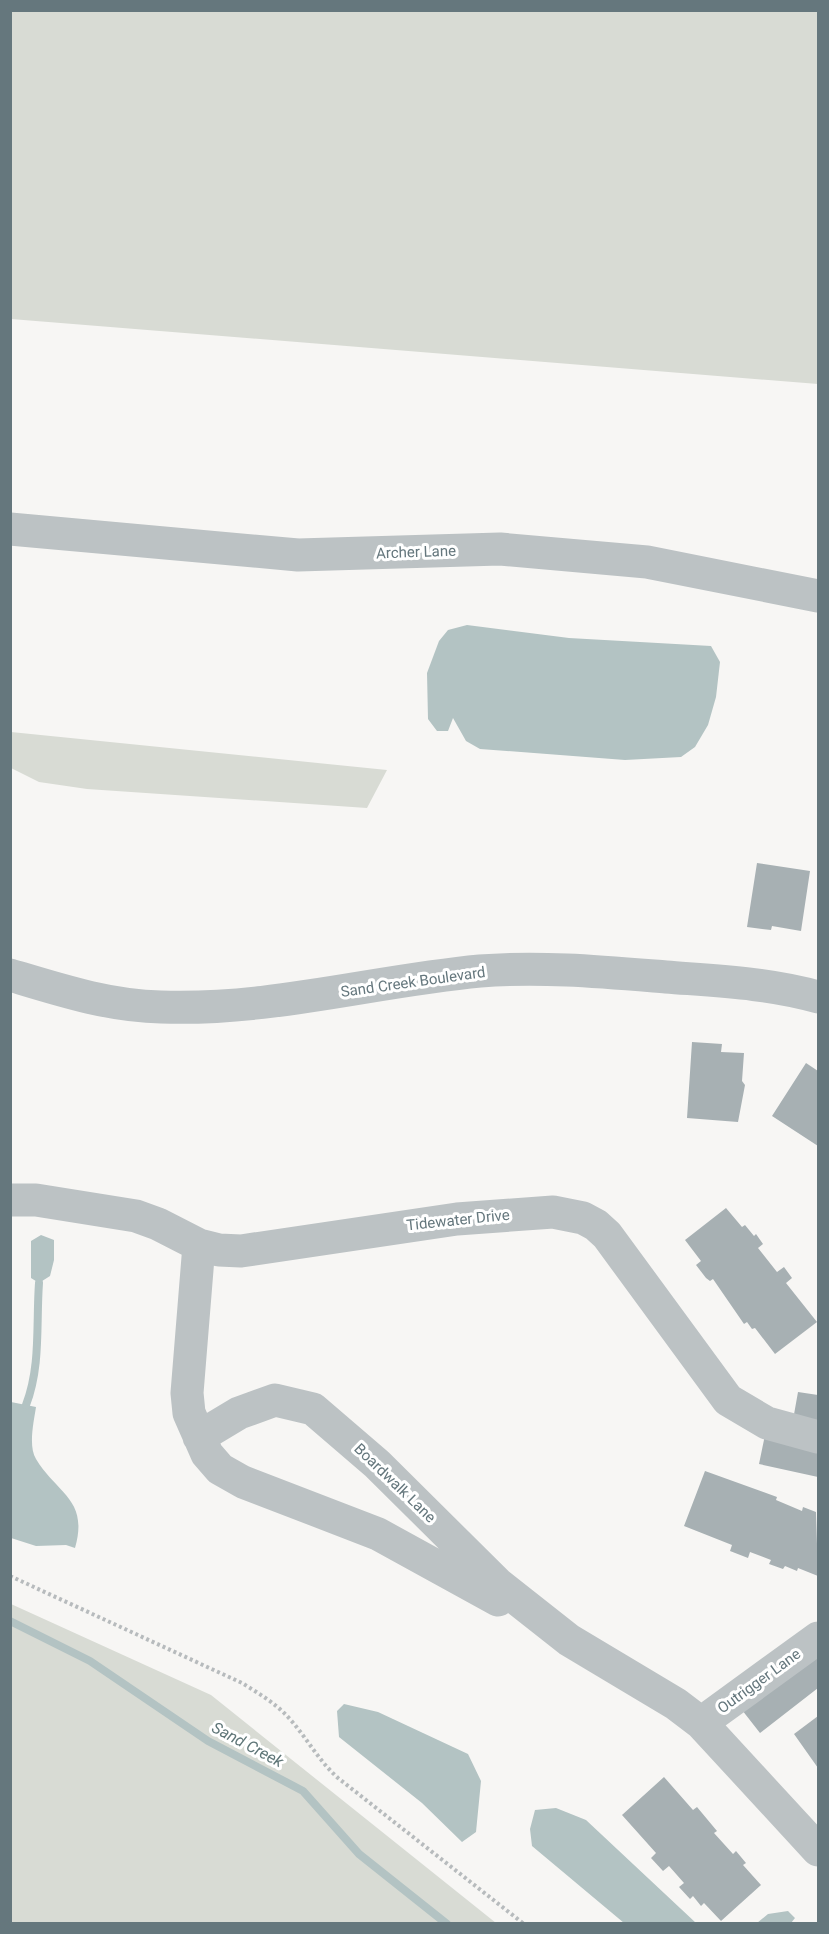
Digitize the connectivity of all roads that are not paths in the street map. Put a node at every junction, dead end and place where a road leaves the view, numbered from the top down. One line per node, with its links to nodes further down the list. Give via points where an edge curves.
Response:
1 (10, 529): 2 (street, Archer Lane, via 298,555 500,549 648,562)
2 (819, 596)
3 (10, 975): 4 (street, Sand Creek Boulevard, via 97,1000 159,1007 280,1002 481,971 530,970 754,984)
4 (819, 998)
5 (10, 1200): 6 (street, Tidewater Drive, via 36,1200 136,1216)
6 (199, 1245): 7 (street, Boardwalk Lane, via 187,1393 189,1413); 8 (street, Tidewater Drive, via 241,1251 457,1219 553,1212 583,1218 607,1235 728,1400 767,1423)
7 (199, 1437): 10 (street, Boardwalk Lane, via 220,1469 235,1478 378,1534); 10 (street, Boardwalk Lane, via 238,1413 275,1400 313,1409 377,1464 498,1584)
8 (819, 1437)
9 (819, 1638): 11 (street, Outrigger Lane)
10 (568, 1640): 11 (street, Boardwalk Lane, via 676,1704)
11 (700, 1723): 12 (street, Boardwalk Lane)
12 (819, 1850)

